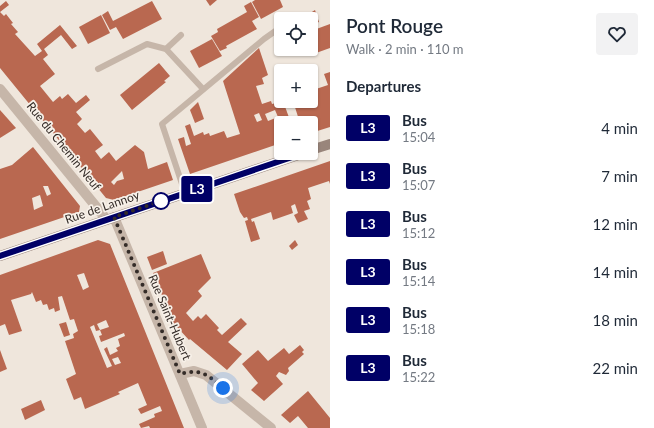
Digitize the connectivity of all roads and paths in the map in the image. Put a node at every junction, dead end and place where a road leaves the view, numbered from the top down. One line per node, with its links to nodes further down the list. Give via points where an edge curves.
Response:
1 (274, 33): 6 (lane)
2 (181, 35): 3 (lane)
3 (166, 49): 4 (lane, via 148,44); 6 (lane)
4 (98, 69)
5 (0, 89): 11 (street, Rue du Chemin Neuf)
6 (203, 90): 10 (lane, via 162,124)
7 (330, 144): 8 (main road)
8 (318, 148)
9 (283, 160): 10 (main road, Rue de Lannoy)
10 (184, 193): 11 (main road, Rue de Lannoy)
11 (110, 219): 12 (main road, Rue de Lannoy); 13 (street, Rue Saint-Hubert)
12 (0, 256)
13 (180, 374): 14 (street, Rue Saint-Hubert); 15 (street, via 194,371 206,375)
14 (202, 428)
15 (271, 428)

